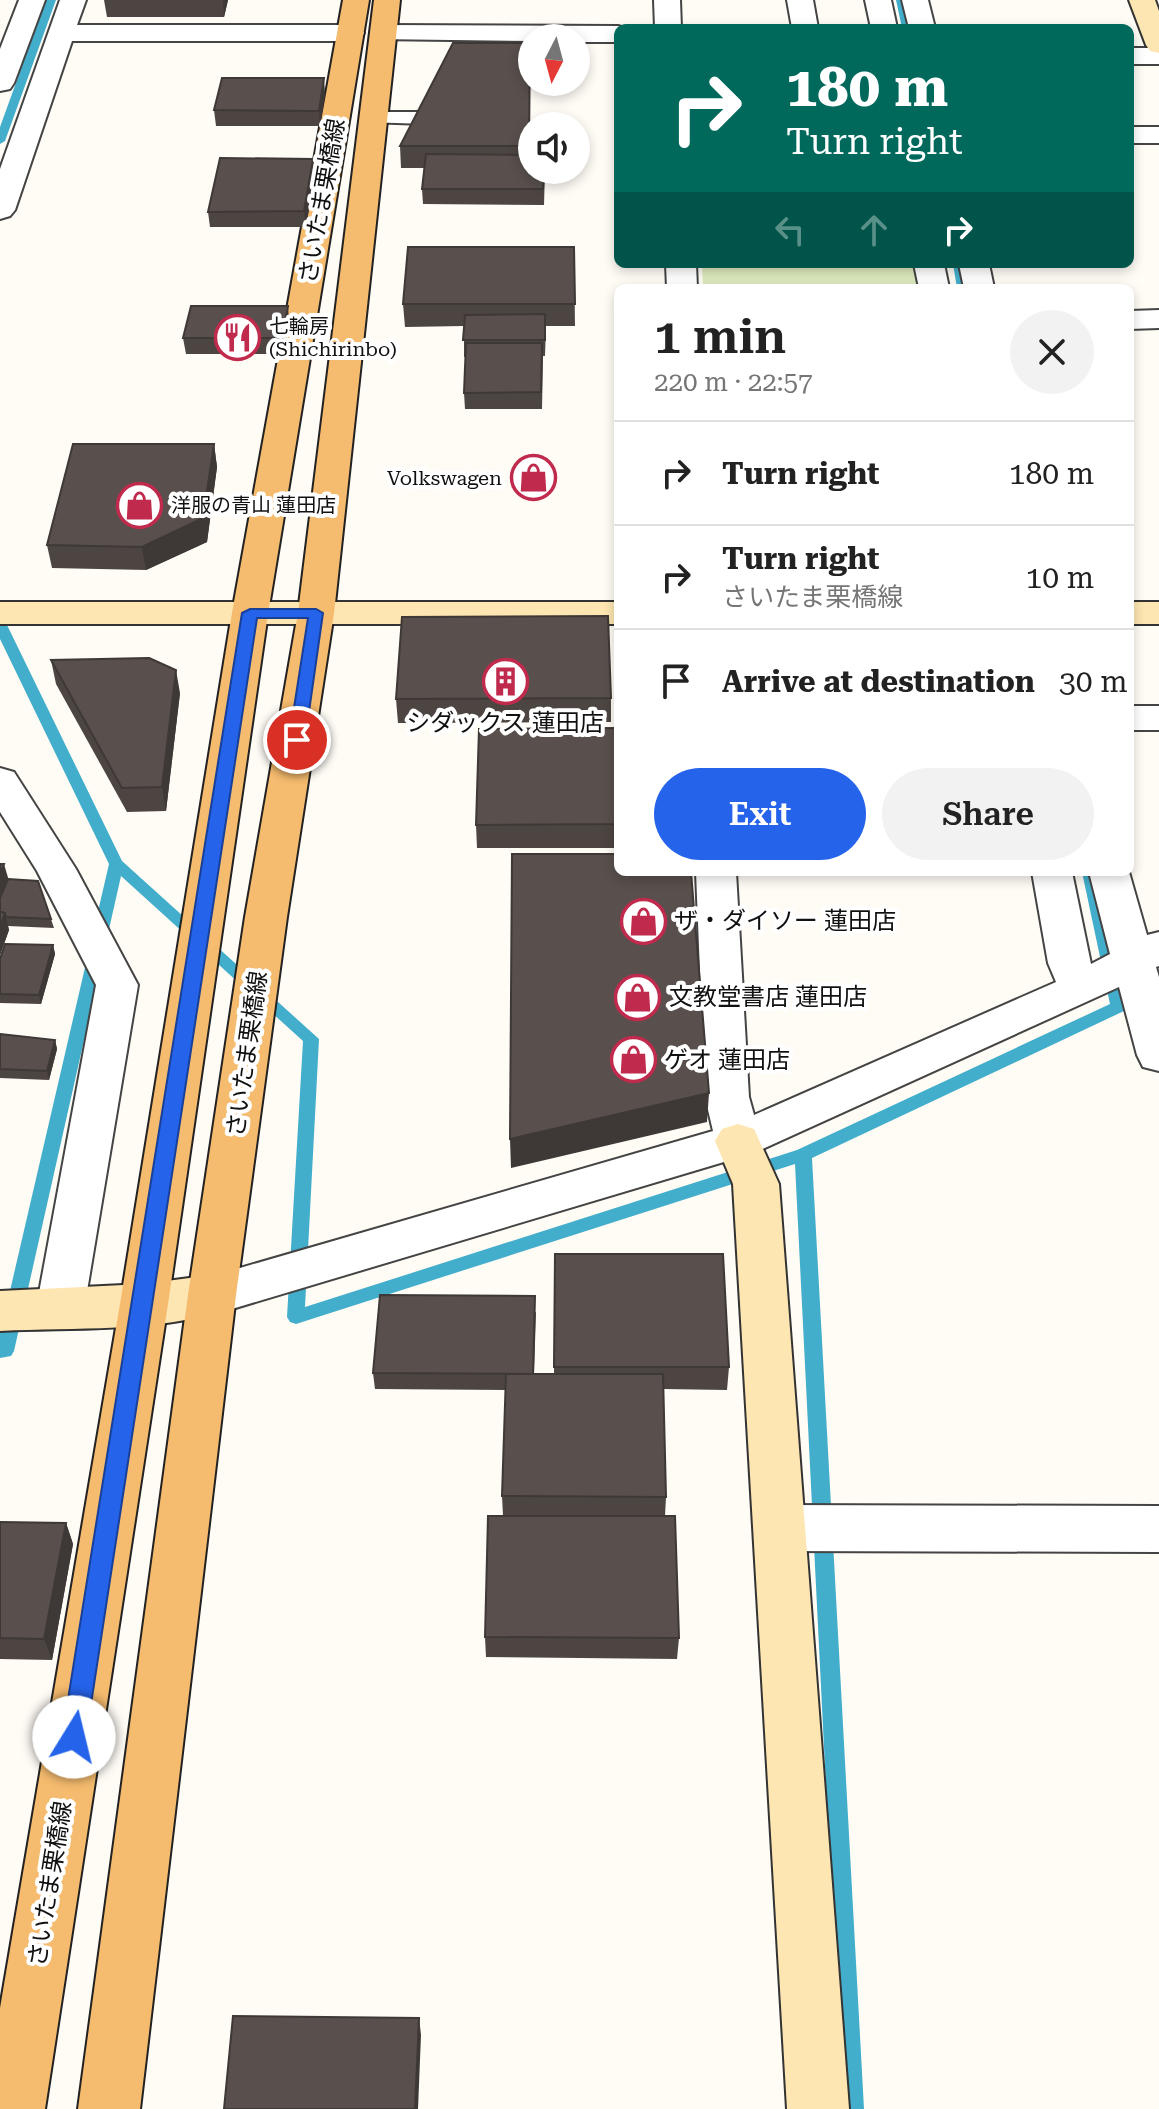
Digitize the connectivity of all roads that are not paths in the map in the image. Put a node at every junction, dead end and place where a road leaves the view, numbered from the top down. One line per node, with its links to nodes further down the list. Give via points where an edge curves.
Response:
1 (32, 0): 19 (street)
2 (73, 0): 13 (street)
3 (667, 0): 9 (street)
4 (800, 0): 10 (street)
5 (878, 0): 11 (street)
6 (915, 0): 12 (street)
7 (1142, 0): 15 (street)
8 (369, 16): 13 (street); 14 (street, via 458,44); 20 (main road, さいたま栗橋線); 28 (main road, さいたま栗橋線)
9 (668, 24)
10 (804, 24)
11 (883, 24)
12 (921, 24)
13 (62, 33): 18 (street)
14 (614, 34)
15 (1159, 45)
16 (1134, 56): 17 (street)
17 (1159, 56)
18 (47, 73): 19 (street); 24 (street)
19 (1, 75)
20 (373, 118): 21 (lane); 29 (main road, さいたま栗橋線)
21 (426, 118)
22 (1134, 135): 23 (street)
23 (1159, 135)
24 (0, 210)
25 (1159, 319): 26 (street)
26 (1134, 320)
27 (0, 613): 28 (street)
28 (250, 613): 29 (street); 44 (main road, さいたま栗橋線)
29 (316, 613): 30 (street); 43 (main road, さいたま栗橋線)
30 (614, 613)
31 (1134, 613): 32 (street)
32 (1159, 613)
33 (1134, 718): 34 (street)
34 (1159, 718)
35 (0, 781): 45 (street, via 56,869 117,985)
36 (716, 876): 42 (street, via 727,1097)
37 (1053, 876): 40 (street, via 1069,963)
38 (1111, 876): 39 (street)
39 (1146, 953): 40 (street); 41 (street)
40 (1080, 989): 42 (street)
41 (1159, 1055)
42 (738, 1141): 43 (street); 47 (street, via 756,1184)
43 (212, 1295): 44 (street); 50 (main road, さいたま栗橋線)
44 (144, 1304): 45 (street); 49 (main road, さいたま栗橋線)
45 (60, 1309): 46 (street)
46 (0, 1311)
47 (780, 1528): 48 (street); 51 (street)
48 (1159, 1529)
49 (14, 2109)
50 (109, 2109)
51 (818, 2109)

